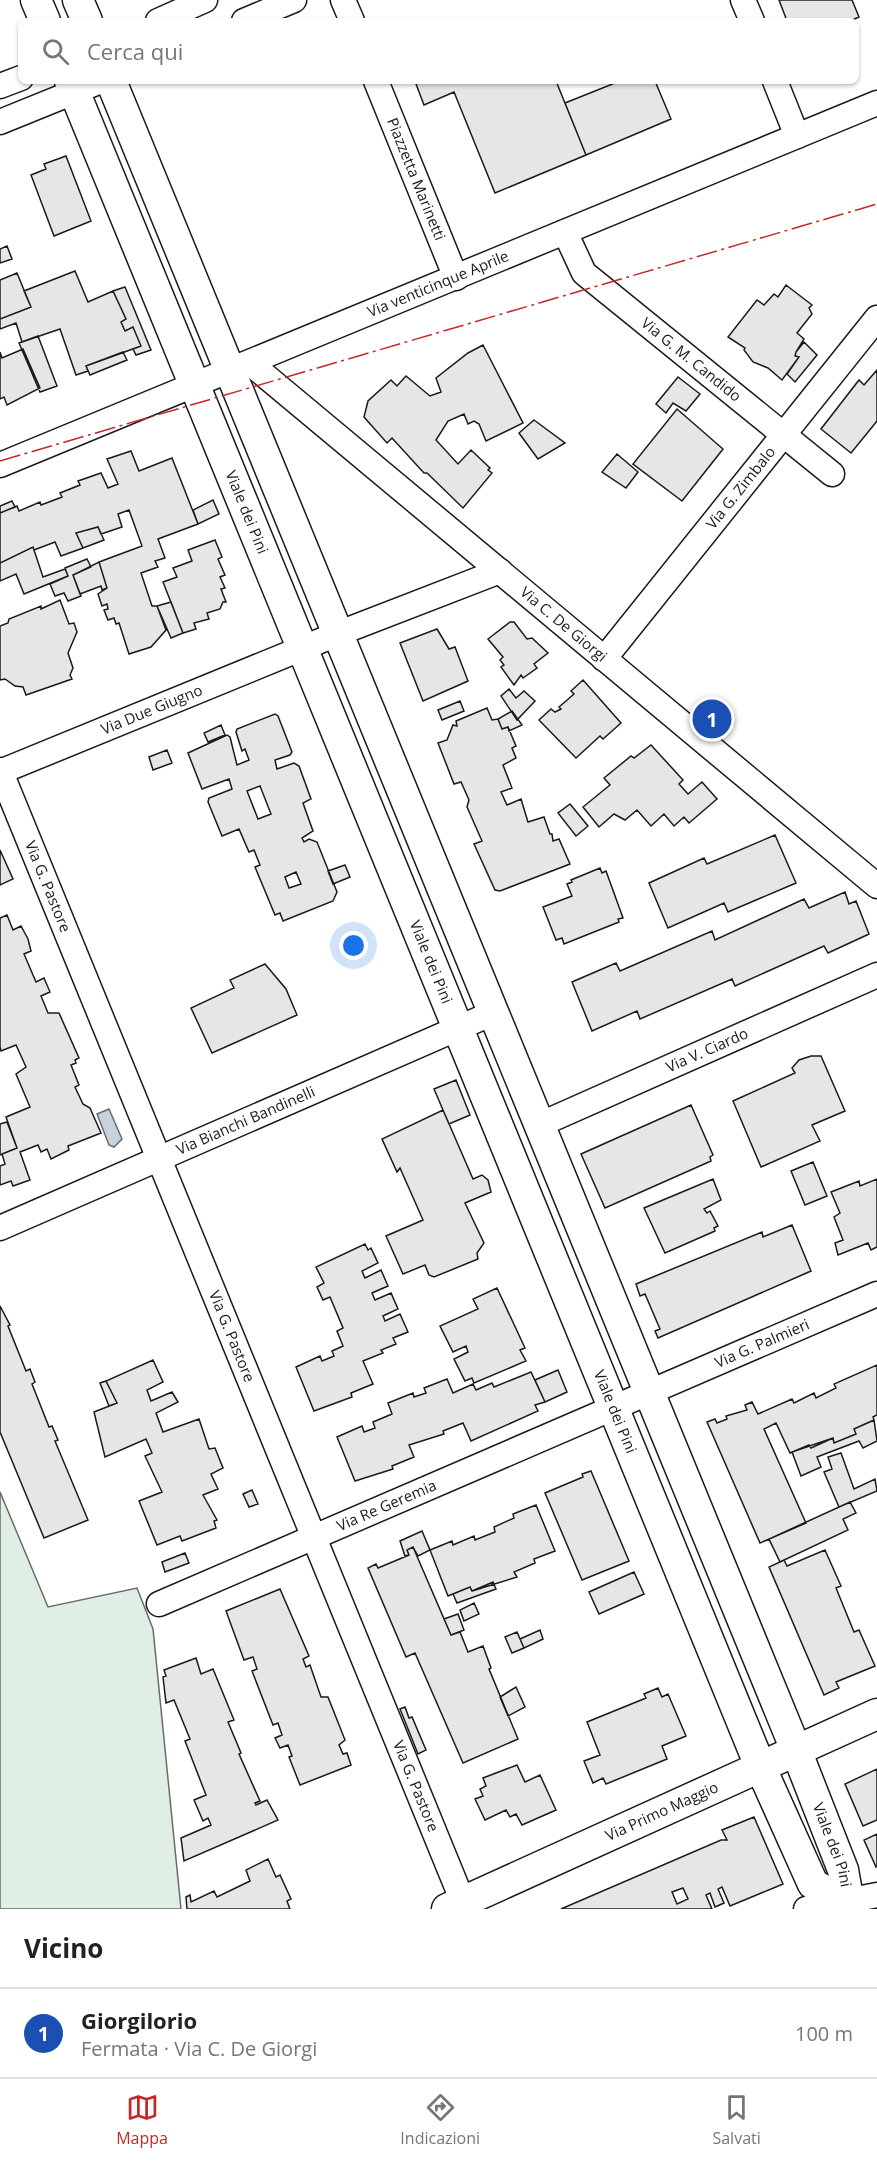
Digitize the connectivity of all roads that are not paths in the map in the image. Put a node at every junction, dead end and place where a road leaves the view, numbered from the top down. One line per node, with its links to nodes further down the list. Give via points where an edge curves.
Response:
1 (36, 0): 7 (street)
2 (78, 0): 8 (street)
3 (205, 0): 9 (street)
4 (294, 0): 10 (street)
5 (343, 0): 11 (street)
6 (743, 0): 12 (street)
7 (44, 18)
8 (86, 18)
9 (165, 18)
10 (251, 18)
11 (351, 18)
12 (751, 18)
13 (18, 79): 18 (street)
14 (112, 84): 25 (street, Viale dei Pini)
15 (377, 84): 23 (street, Piazzetta Marinetti)
16 (776, 84): 21 (street)
17 (82, 85): 20 (street); 26 (street, Viale dei Pini)
18 (0, 86)
19 (877, 103): 21 (street, Via venticinque Aprile)
20 (0, 122)
21 (797, 136): 22 (street, Via venticinque Aprile)
22 (566, 232): 23 (street, Via venticinque Aprile); 27 (street, Via G. M. Candido, via 584,273)
23 (456, 278): 25 (street, Via venticinque Aprile)
24 (877, 318): 27 (street, Via G. Zimbalo)
25 (240, 367): 26 (street, Via venticinque Aprile); 30 (street, Via C. De Giorgi); 31 (street, Viale dei Pini)
26 (194, 386): 28 (street, Via venticinque Aprile); 32 (street, Viale dei Pini)
27 (783, 435): 29 (street, Via G. M. Candido); 33 (street, Via G. Zimbalo)
28 (0, 465)
29 (832, 474)
30 (500, 571): 31 (street, Via Due Giugno); 33 (street, Via C. De Giorgi)
31 (337, 634): 32 (street, Via Due Giugno); 37 (street, Viale dei Pini)
32 (302, 649): 34 (street, Via Due Giugno); 38 (street, Viale dei Pini)
33 (604, 659): 35 (street, Via C. De Giorgi)
34 (0, 771): 40 (street, Via G. Pastore)
35 (877, 886)
36 (877, 975): 39 (street, Via V. Ciardo)
37 (493, 1013): 38 (street, Via Bianchi Bandinelli); 39 (street, Viale dei Pini)
38 (458, 1028): 40 (street, Via Bianchi Bandinelli); 44 (street, Viale dei Pini)
39 (539, 1125): 43 (street, Viale dei Pini)
40 (158, 1160): 41 (street, Via Bianchi Bandinelli); 45 (street, Via G. Pastore)
41 (0, 1228)
42 (877, 1294): 43 (street, Via G. Palmieri)
43 (649, 1394): 44 (street, Via G. Palmieri); 48 (street, Viale dei Pini)
44 (615, 1409): 45 (street, Via Re Geremia); 49 (street, Viale dei Pini)
45 (314, 1538): 46 (street, Via Re Geremia); 51 (street, Via G. Pastore)
46 (159, 1604)
47 (877, 1714): 48 (street, Via Primo Maggio)
48 (796, 1750): 49 (street, Via Primo Maggio); 52 (street, Viale dei Pini, via 843,1870)
49 (760, 1767): 51 (street, Via Primo Maggio); 52 (street, Viale dei Pini, via 813,1884)
50 (877, 1895): 52 (street)
51 (455, 1905)
52 (849, 1906): 53 (street)
53 (806, 1909)

